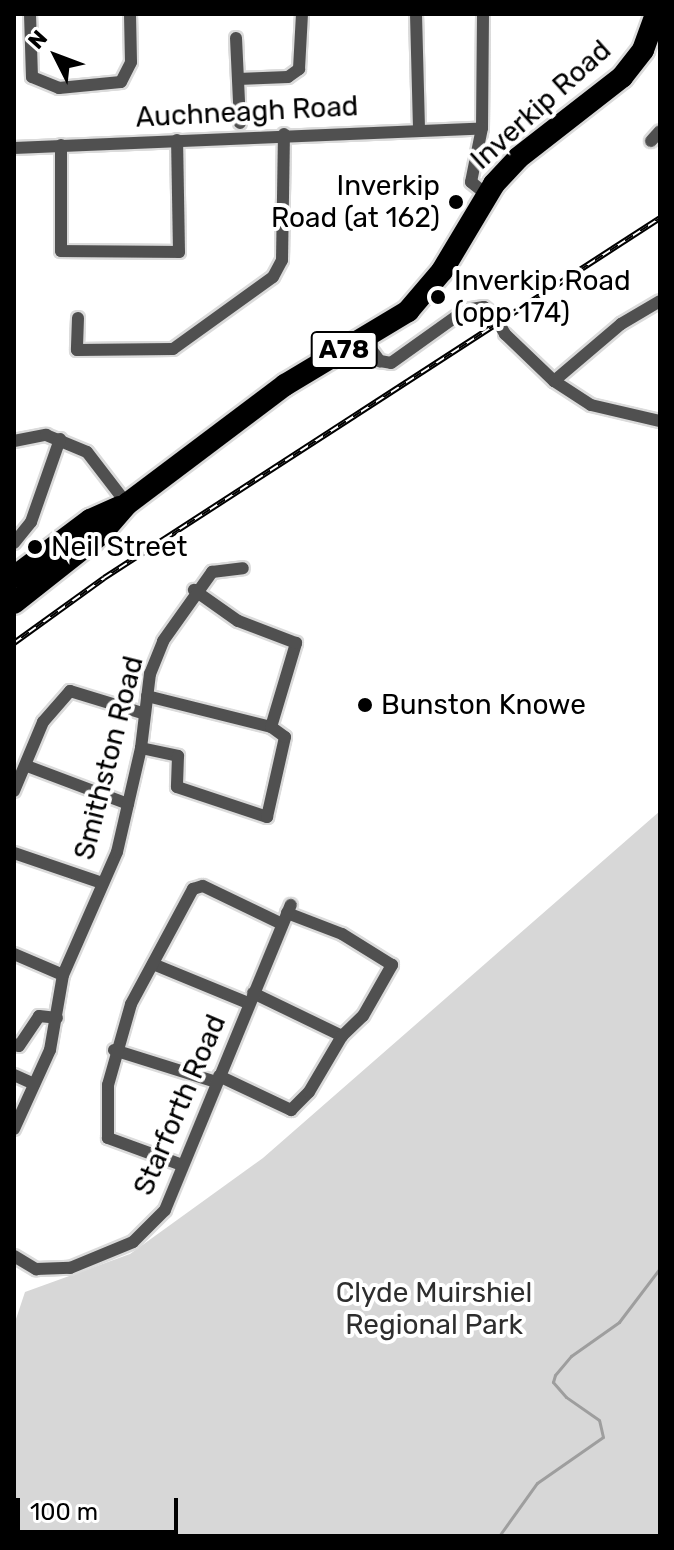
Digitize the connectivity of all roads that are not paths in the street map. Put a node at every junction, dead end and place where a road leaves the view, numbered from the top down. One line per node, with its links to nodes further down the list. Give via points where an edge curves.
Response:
1 (30, 14): 2 (street, via 32,77 59,88 121,82 131,62)
2 (130, 14)
3 (302, 14): 8 (street, via 299,69 288,77)
4 (416, 14): 10 (street)
5 (483, 14): 11 (street)
6 (658, 15): 16 (highway, Inverkip Road / A78, via 643,50 622,77 518,158)
7 (236, 38): 8 (street)
8 (238, 79): 9 (street)
9 (240, 123)
10 (419, 127): 11 (street, Auchneagh Road); 12 (street, Auchneagh Road)
11 (482, 128): 16 (street, via 471,182)
12 (284, 134): 13 (street, Auchneagh Road); 18 (street, via 282,260 273,277 173,349 77,350)
13 (177, 140): 14 (street, Auchneagh Road); 14 (street, via 179,252 61,251)
14 (61, 145): 15 (street, Auchneagh Road)
15 (14, 148)
16 (486, 194): 19 (highway, Inverkip Road / A78, via 442,271 408,311)
17 (660, 301): 20 (street, via 621,324)
18 (78, 318)
19 (363, 338): 20 (street, bridge, via 380,361 391,363 465,310 484,307); 24 (highway, Inverkip Road / A78, via 285,385)
20 (554, 381): 21 (street, via 599,409)
21 (660, 421)
22 (60, 439): 23 (street, via 30,434); 24 (street, via 87,452); 25 (street, via 31,522)
23 (14, 441)
24 (127, 504): 27 (highway, Inverkip Road / A78, via 90,520); 29 (highway, Inverkip Road / A78, via 101,534)
25 (14, 543)
26 (243, 568): 28 (street, Smithston Road, via 212,572)
27 (14, 577)
28 (194, 590): 30 (street, Smithston Road, via 163,641); 32 (street, via 238,621 296,643)
29 (14, 603)
30 (147, 696): 31 (street, Smithston Road); 32 (street)
31 (145, 714): 33 (street, Smithston Road); 34 (street, via 70,691 53,706)
32 (271, 727): 33 (street, via 285,737 267,817 177,787 178,756)
33 (141, 748): 36 (street, Smithston Road)
34 (27, 766): 35 (street); 36 (street)
35 (14, 791)
36 (128, 804): 38 (street, Smithston Road, via 117,852)
37 (14, 853): 38 (street)
38 (102, 883): 42 (street, Smithston Road)
39 (286, 914): 41 (street, via 203,886 193,889); 43 (street, Starforth Road); 45 (street, via 342,934 392,965 363,1016)
40 (14, 954): 42 (street)
41 (153, 964): 43 (street); 47 (street)
42 (63, 975): 44 (street, Smithston Road)
43 (250, 998): 45 (street); 49 (street, Starforth Road)
44 (57, 1018): 46 (street, via 39,1016 19,1046); 50 (street, Smithston Road)
45 (342, 1036): 49 (street, via 309,1092 291,1110)
46 (14, 1044)
47 (114, 1050): 49 (street); 52 (street, via 108,1138)
48 (14, 1075): 50 (street)
49 (217, 1079): 52 (street, Starforth Road)
50 (34, 1084): 51 (street, Smithston Road)
51 (14, 1129)
52 (182, 1165): 53 (street, Starforth Road, via 165,1210 133,1242 70,1268 36,1269)
53 (14, 1256)

